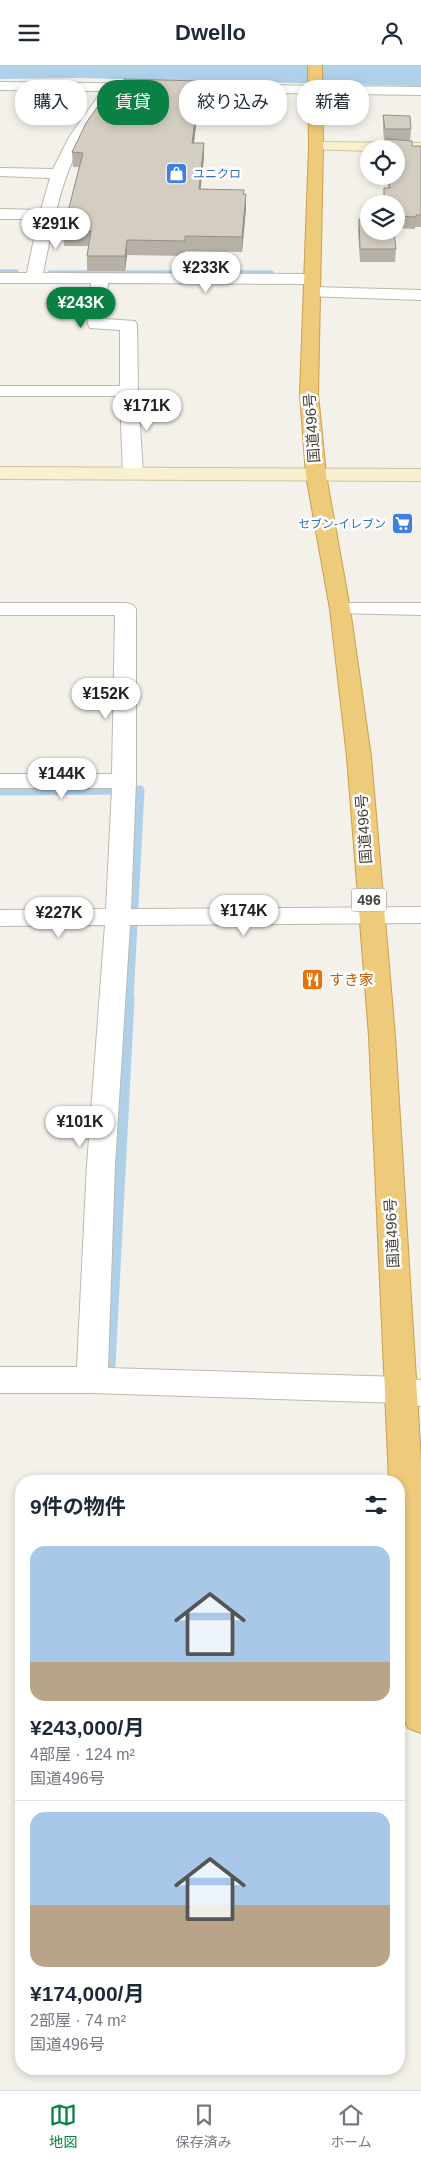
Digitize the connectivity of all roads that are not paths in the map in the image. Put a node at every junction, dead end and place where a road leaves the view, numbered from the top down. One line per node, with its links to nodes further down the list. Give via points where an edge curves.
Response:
1 (297, 81): 2 (street)
2 (169, 84)
3 (0, 86): 4 (street)
4 (97, 86)
5 (369, 86): 6 (street)
6 (421, 91)
7 (97, 107): 12 (street, via 66,155)
8 (316, 125): 9 (highway, 国道496号 / 496)
9 (316, 146): 10 (street); 18 (highway, 国道496号 / 496)
10 (421, 147)
11 (0, 173): 12 (street)
12 (60, 174): 14 (street)
13 (0, 214): 14 (street)
14 (48, 215): 16 (street)
15 (0, 278): 16 (street)
16 (34, 278): 17 (street)
17 (100, 278): 18 (street); 21 (street, via 96,324 129,325)
18 (312, 285): 19 (street); 24 (highway, 国道496号 / 496, via 309,394)
19 (421, 295)
20 (0, 391): 21 (street)
21 (128, 391): 23 (street)
22 (0, 473): 23 (street)
23 (133, 474): 24 (street)
24 (316, 475): 25 (street); 27 (highway, 国道496号 / 496)
25 (421, 475)
26 (0, 609): 30 (street, via 126,609)
27 (340, 609): 28 (street); 32 (highway, 国道496号 / 496, via 360,757)
28 (421, 609)
29 (0, 781): 30 (street)
30 (124, 781): 34 (street)
31 (421, 915): 32 (street)
32 (370, 916): 34 (street); 37 (highway, 国道496号 / 496)
33 (0, 918): 34 (street)
34 (118, 919): 36 (street, via 101,1165)
35 (0, 1379): 36 (street)
36 (92, 1380): 37 (street)
37 (411, 1391): 38 (highway, 国道496号 / 496)
38 (420, 1695)

